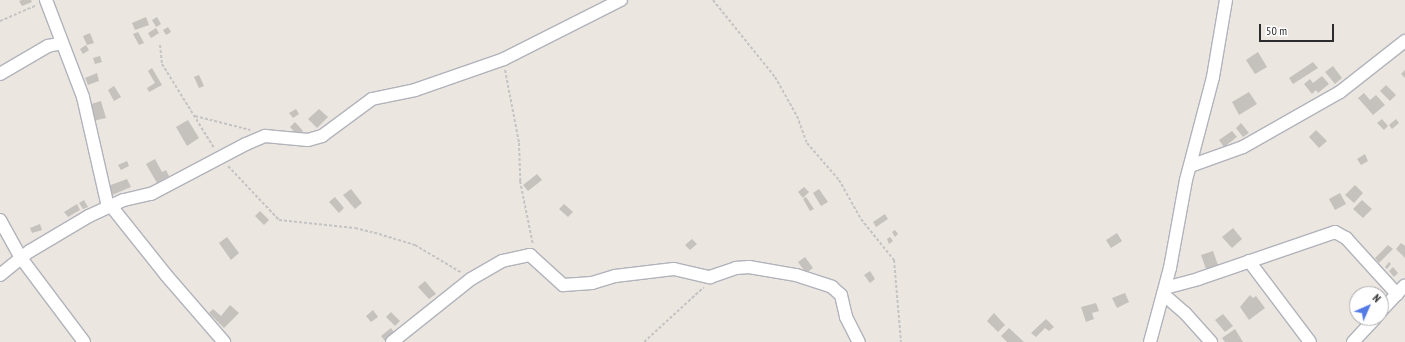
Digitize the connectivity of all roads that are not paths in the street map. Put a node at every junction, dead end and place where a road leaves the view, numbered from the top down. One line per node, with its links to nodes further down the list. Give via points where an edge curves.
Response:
1 (621, 0): 8 (street, via 504,59 401,94 372,99 322,136 308,140 265,136 151,194)
2 (1226, 0): 7 (street, via 1213,76)
3 (46, 1): 5 (street)
4 (1405, 41): 7 (street, via 1340,92 1243,147)
5 (62, 43): 6 (street, via 48,46); 8 (street, via 83,97)
6 (0, 74)
7 (1190, 166): 14 (street)
8 (110, 206): 10 (street, via 55,235); 19 (street, via 166,276)
9 (0, 220): 10 (street)
10 (22, 258): 12 (street); 18 (street)
11 (1249, 261): 14 (street); 15 (street, via 1335,232 1346,238); 24 (street)
12 (0, 275)
13 (1405, 285): 15 (street)
14 (1164, 291): 22 (street); 23 (street)
15 (1397, 294): 16 (street)
16 (1389, 302)
17 (1368, 326): 25 (street)
18 (84, 342)
19 (224, 342)
20 (392, 342): 21 (street, via 471,279 509,258 530,255 563,285 592,283 615,276 674,269 713,277 736,268 749,267 796,275 832,287 841,295 846,317)
21 (859, 342)
22 (1150, 342)
23 (1211, 342)
24 (1310, 342)
25 (1353, 342)

